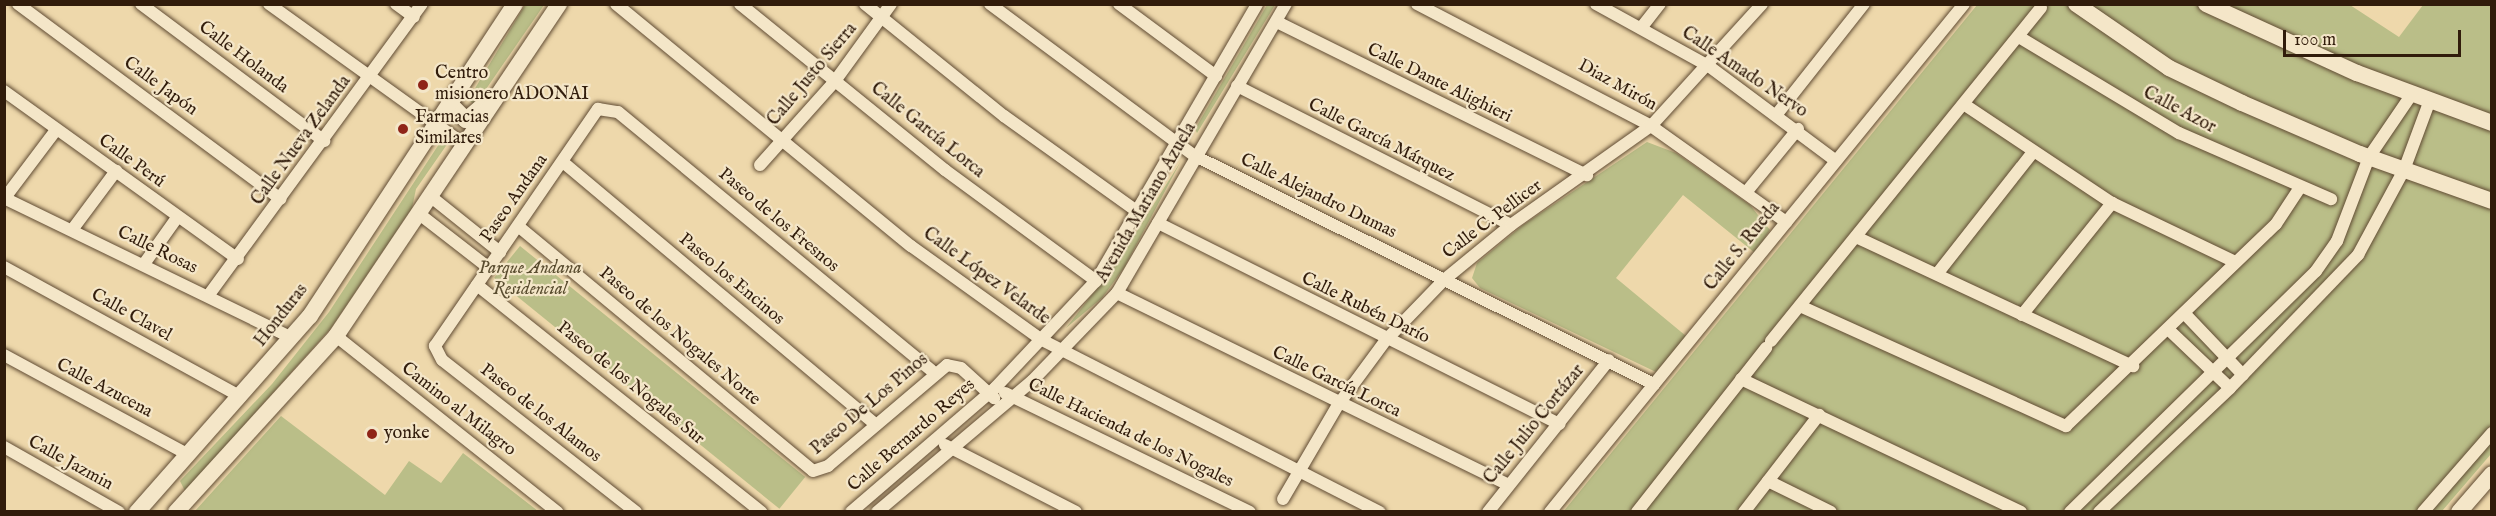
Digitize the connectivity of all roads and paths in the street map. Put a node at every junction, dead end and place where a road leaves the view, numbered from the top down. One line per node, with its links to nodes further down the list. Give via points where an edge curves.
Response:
1 (18, 4): 65 (street, Calle Japón)
2 (141, 4): 49 (street, Calle Holanda)
3 (269, 4): 33 (street)
4 (396, 4): 25 (street)
5 (422, 4): 25 (street, Calle Nueva Zelanda)
6 (515, 4): 39 (street, Honduras)
7 (559, 4): 30 (street)
8 (740, 4): 34 (street, Calle García Lorca)
9 (865, 4): 26 (street)
10 (891, 4): 26 (street, Calle Justo Sierra)
11 (990, 4): 50 (street, Calle Alejandro Dumas)
12 (1119, 4): 32 (street)
13 (1286, 4): 27 (street, Avenida Mariano Azuela)
14 (1417, 4): 45 (street, Diaz Mirón)
15 (1596, 4): 28 (street, Calle Amado Nervo)
16 (1660, 4): 28 (street)
17 (1762, 4): 31 (street, Calle C. Pellicer)
18 (1864, 4): 42 (street)
19 (1964, 4): 55 (street, Calle S. Rueda)
20 (2076, 4): 54 (street, via 2169,68)
21 (2206, 4): 37 (street)
22 (619, 5): 48 (street, Calle López Velarde)
23 (1255, 5): 32 (street, Avenida Mariano Azuela)
24 (2041, 8): 29 (street)
25 (414, 17): 33 (street, Calle Nueva Zelanda)
26 (883, 19): 34 (street, Calle Justo Sierra); 69 (street)
27 (1277, 22): 35 (street, Avenida Mariano Azuela); 60 (street, Calle Dante Alighieri)
28 (1641, 28): 31 (street, Calle Amado Nervo)
29 (2019, 37): 40 (street); 61 (street, Calle Azor, via 2179,133)
30 (527, 52): 39 (street, via 506,71 474,119 462,119); 51 (street)
31 (1710, 67): 42 (street, Calle Amado Nervo); 45 (street, Calle C. Pellicer)
32 (1216, 76): 50 (street, Avenida Mariano Azuela)
33 (370, 79): 44 (street); 49 (street, Calle Nueva Zelanda)
34 (835, 81): 48 (street, Calle Justo Sierra); 86 (street, Calle García Lorca)
35 (1237, 86): 53 (street, Avenida Mariano Azuela); 74 (street, Calle García Márquez)
36 (4, 91): 47 (street, Calle Perú)
37 (2412, 93): 38 (street); 54 (street)
38 (2430, 100): 43 (street); 58 (street)
39 (449, 103): 44 (street, Honduras)
40 (1965, 105): 52 (street); 77 (street)
41 (598, 109): 56 (street, Paseo Andana); 104 (street, Paseo de los Fresnos, via 618,112)
42 (1777, 114): 46 (street, Calle Amado Nervo)
43 (2492, 123)
44 (435, 125): 51 (street); 95 (street, Honduras)
45 (1651, 126): 60 (street, Calle C. Pellicer); 62 (street, Diaz Mirón)
46 (1798, 129): 55 (street, Calle Amado Nervo); 62 (street)
47 (56, 130): 59 (street, Calle Perú); 64 (street)
48 (782, 140): 57 (street, Calle Justo Sierra); 97 (street, Calle López Velarde, via 911,246)
49 (324, 141): 65 (street, Calle Nueva Zelanda)
50 (1177, 144): 53 (street, Calle Alejandro Dumas); 69 (street, Avenida Mariano Azuela)
51 (465, 145): 63 (street)
52 (2033, 153): 68 (street); 84 (street)
53 (1195, 156): 73 (street, Avenida Mariano Azuela); 85 (street, Calle Alejandro Dumas)
54 (2369, 157): 58 (street); 101 (street, via 2345,223 2316,271)
55 (1836, 161): 72 (street, Calle S. Rueda)
56 (564, 163): 75 (street, Paseo Andana); 117 (street, Paseo los Encinos)
57 (760, 165)
58 (2404, 170): 67 (street); 106 (street, via 2358,255)
59 (116, 171): 71 (street, Calle Perú); 76 (street)
60 (1587, 175): 74 (street, Calle C. Pellicer)
61 (2299, 189): 66 (street, Calle Azor); 80 (street, via 2276,224)
62 (1748, 190): 72 (street, Diaz Mirón)
63 (430, 196): 70 (street); 78 (street)
64 (5, 199): 76 (street, Calle Rosas)
65 (281, 199): 79 (street, Calle Nueva Zelanda)
66 (2331, 199)
67 (2492, 201)
68 (2112, 203): 80 (street); 92 (street)
69 (1138, 212): 86 (street, Avenida Mariano Azuela)
70 (418, 213): 83 (street); 94 (street)
71 (176, 219): 79 (street, Calle Perú); 81 (street)
72 (1786, 222): 108 (street, Calle S. Rueda)
73 (1158, 224): 88 (street, Avenida Mariano Azuela); 98 (street, Calle Rubén Darío)
74 (1511, 225): 85 (street, Calle C. Pellicer)
75 (518, 226): 78 (street, Paseo Andana); 123 (street, Paseo de los Nogales Norte)
76 (72, 230): 81 (street, Calle Rosas)
77 (1856, 237): 84 (street); 90 (street)
78 (500, 252): 83 (street, Paseo Andana)
79 (238, 260): 89 (street, Calle Nueva Zelanda)
80 (2235, 262): 91 (street)
81 (144, 264): 89 (street, Calle Rosas)
82 (4, 267): 111 (street, Calle Clavel)
83 (489, 268): 87 (street, Paseo Andana)
84 (1937, 274): 92 (street)
85 (1445, 279): 98 (street, Calle C. Pellicer); 102 (street, Calle Alejandro Dumas)
86 (1096, 281): 97 (street, Avenida Mariano Azuela)
87 (477, 285): 96 (street, Paseo Andana); 137 (street, Paseo de los Nogales Sur)
88 (1117, 292): 99 (street, Avenida Mariano Azuela); 114 (street, Calle García Lorca)
89 (208, 296): 95 (street, Calle Rosas)
90 (1800, 306): 103 (street, via 2055,425 2074,422); 107 (street)
91 (2185, 314): 93 (street); 101 (street)
92 (2022, 315): 103 (street)
93 (2169, 330): 103 (street); 105 (street)
94 (336, 336): 131 (street); 135 (street, Camino al Milagro)
95 (292, 338): 111 (street, Honduras)
96 (439, 338): 136 (street, Paseo de los Alamos, via 435,346 442,360)
97 (1042, 340): 99 (street, Calle López Velarde); 110 (street, Avenida Mariano Azuela)
98 (1386, 340): 114 (street, Calle C. Pellicer); 116 (street, Calle Rubén Darío)
99 (1060, 351): 112 (street, Avenida Mariano Azuela); 124 (street, Calle López Velarde)
100 (4, 355): 122 (street, Calle Azucena)
101 (2229, 359): 105 (street); 106 (street)
102 (1609, 360): 108 (street, Calle Alejandro Dumas); 116 (street, Calle Julio Cortázar)
103 (2133, 366)
104 (933, 372): 110 (street, Paseo De Los Pinos, via 955,365); 117 (street, Paseo De Los Pinos)
105 (2215, 373): 109 (street); 148 (street)
106 (2243, 375): 109 (street)
107 (1741, 379): 115 (street); 144 (street)
108 (1654, 384): 143 (street, Calle S. Rueda)
109 (2230, 388): 149 (street)
110 (992, 391): 112 (street, Calle Hacienda de los Nogales); 113 (street, Paseo De Los Pinos); 119 (street, Calle Bernardo Reyes)
111 (241, 397): 122 (street, Honduras)
112 (1011, 397): 113 (street, Calle Bernardo Reyes); 140 (street, Calle Hacienda de los Nogales)
113 (1001, 405): 121 (street, Calle Bernardo Reyes)
114 (1338, 405): 124 (street, Calle C. Pellicer); 128 (street, Calle García Lorca)
115 (1819, 415): 126 (street); 147 (street)
116 (1558, 424): 128 (street, Calle Julio Cortázar)
117 (876, 425): 123 (street, Paseo De Los Pinos)
118 (2492, 433): 150 (street)
119 (938, 438): 121 (street); 129 (street, Calle Bernardo Reyes)
120 (4, 447): 133 (street, Calle Jazmin)
121 (950, 449): 132 (street, Calle Bernardo Reyes); 139 (street)
122 (187, 454): 127 (street, Honduras)
123 (819, 471)
124 (1297, 472): 130 (street, Calle C. Pellicer); 141 (street, Calle López Velarde)
125 (2492, 474): 151 (street)
126 (1768, 481): 145 (street); 146 (street)
127 (165, 482): 131 (street); 134 (street, Honduras)
128 (1509, 485): 142 (street, Calle Julio Cortázar)
129 (867, 498): 132 (street); 138 (street, Calle Bernardo Reyes)
130 (1283, 499)
131 (180, 507)
132 (885, 510)
133 (119, 512)
134 (137, 512)
135 (557, 512)
136 (636, 512)
137 (761, 512)
138 (851, 512)
139 (1076, 512)
140 (1250, 512)
141 (1380, 512)
142 (1488, 512)
143 (1550, 512)
144 (1637, 512)
145 (1744, 512)
146 (1831, 512)
147 (2021, 512)
148 (2070, 512)
149 (2099, 512)
150 (2423, 512)
151 (2459, 512)

